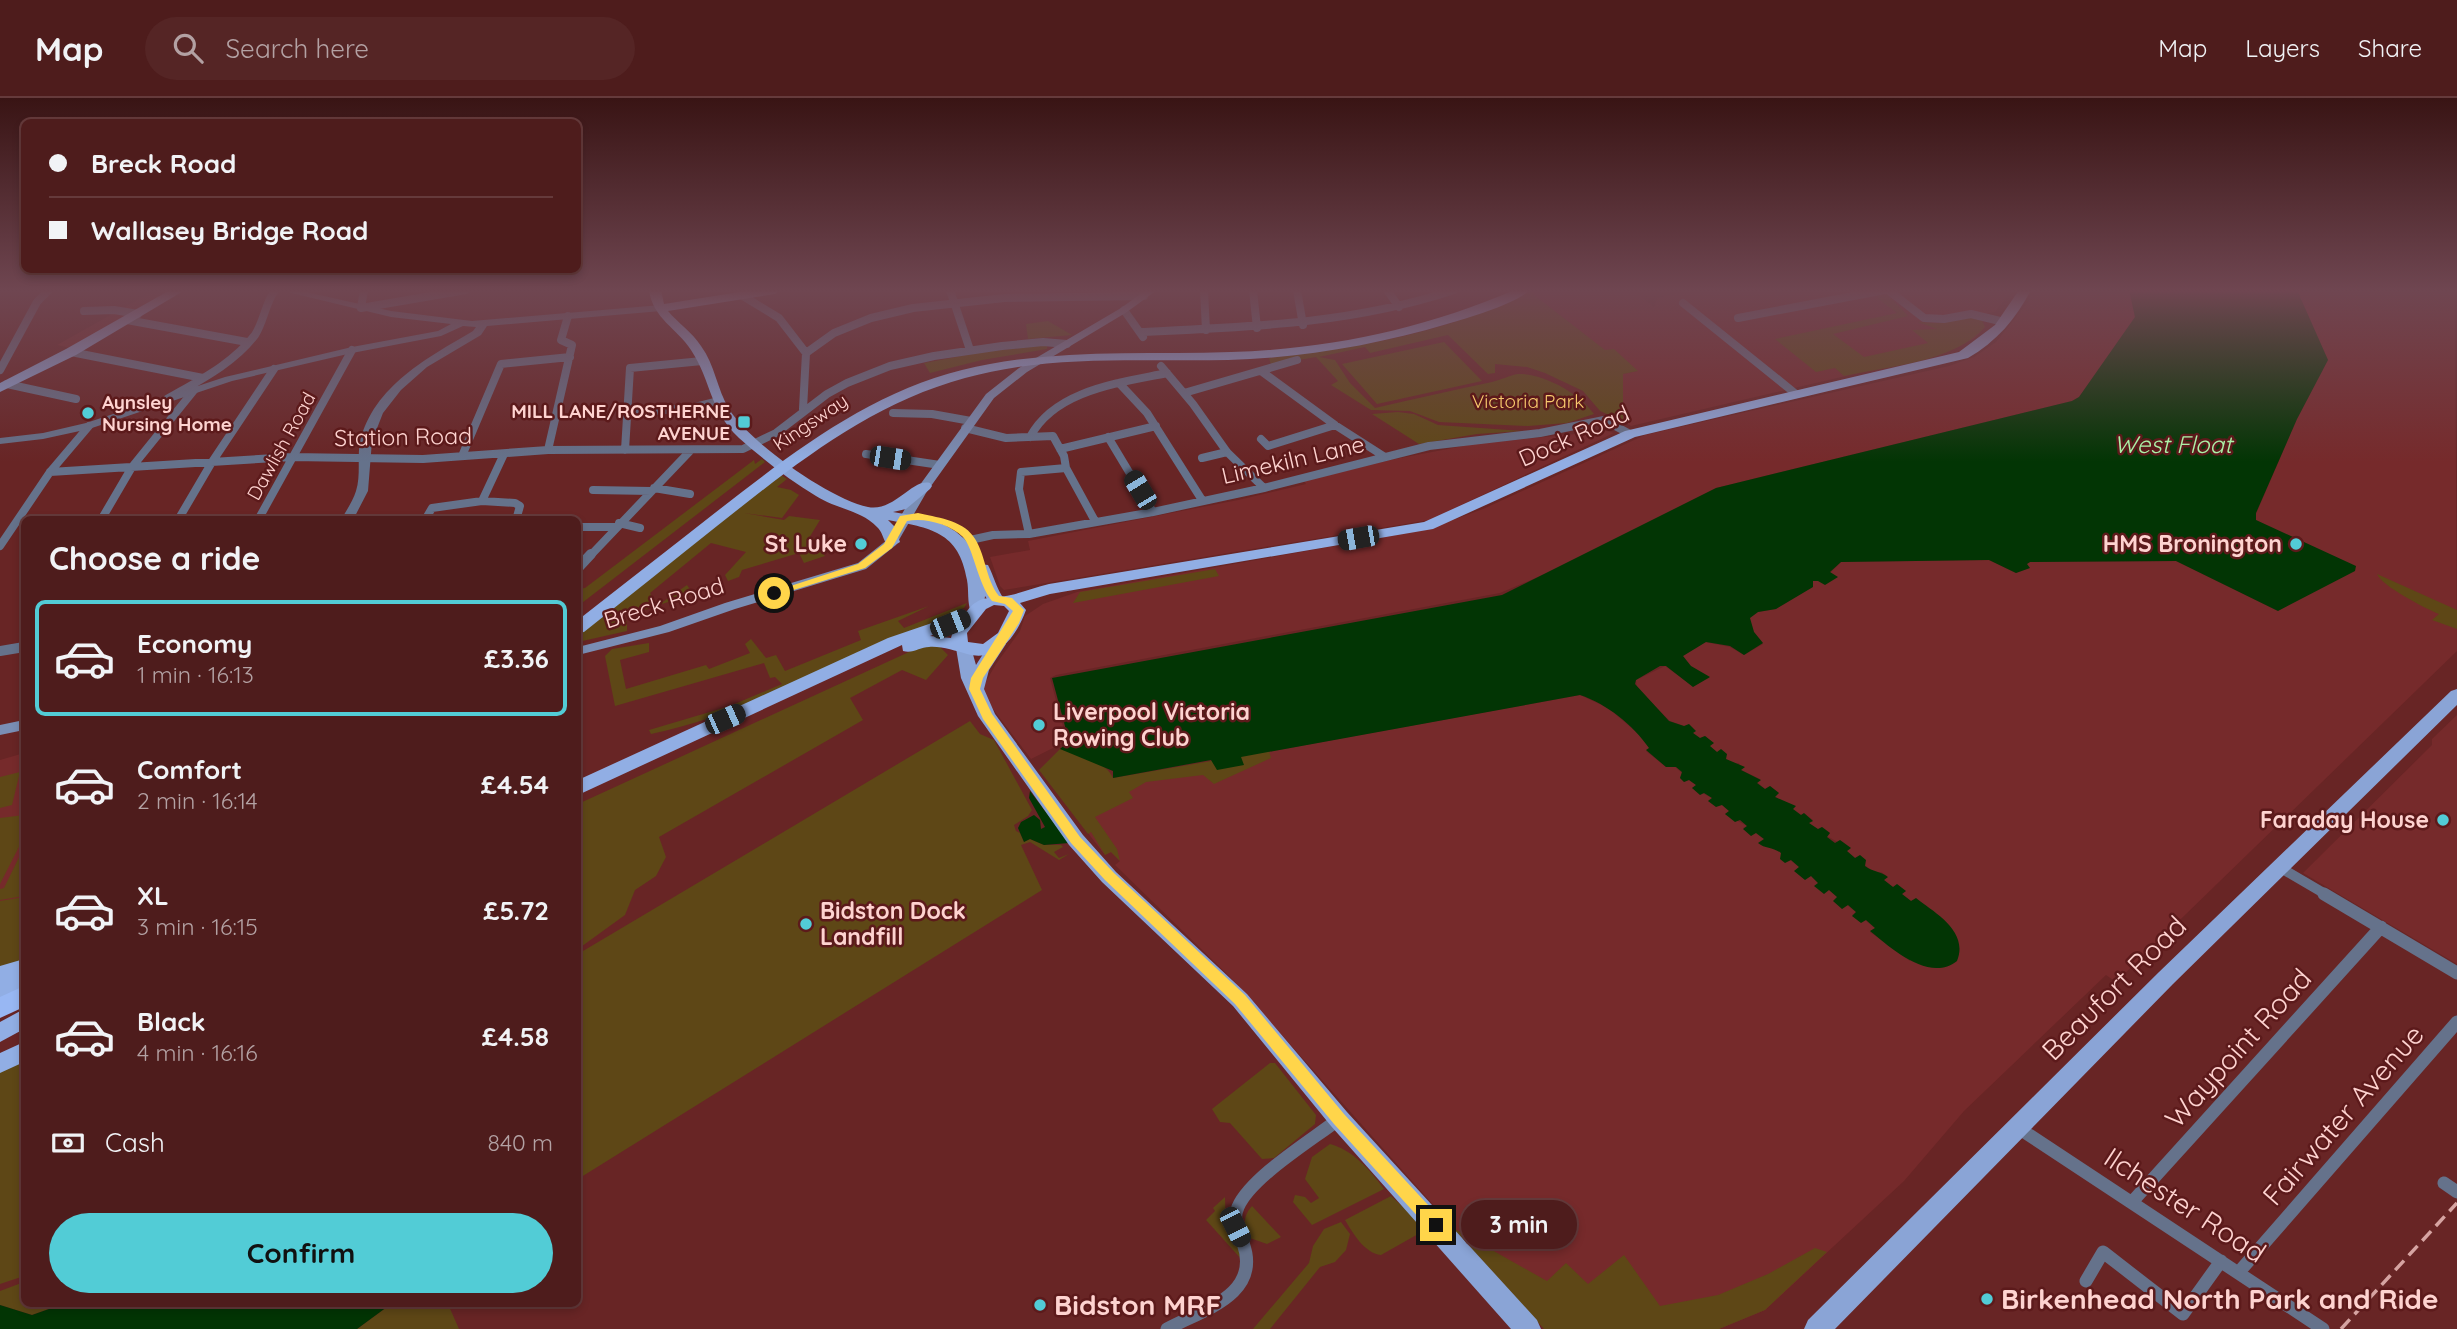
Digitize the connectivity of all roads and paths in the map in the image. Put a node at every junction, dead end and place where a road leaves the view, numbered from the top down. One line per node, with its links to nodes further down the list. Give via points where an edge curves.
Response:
1 (12, 347): 24 (street)
2 (79, 347): 18 (main road)
3 (242, 347): 26 (street)
4 (365, 347): 16 (street)
5 (453, 347): 57 (street, via 397,388 371,426)
6 (572, 347): 20 (street)
7 (697, 347): 22 (main road)
8 (802, 347): 19 (street)
9 (813, 347): 19 (street)
10 (991, 347): 17 (street)
11 (1061, 347): 40 (main road, Breck Road, via 990,396)
12 (1270, 347): 96 (highway, Kingsway, via 1048,354 929,378 876,399 813,436)
13 (1317, 347): 97 (highway, Kingsway, via 1257,355 1061,358 992,368 912,391 865,412 816,443)
14 (1738, 347): 33 (street)
15 (1975, 347): 33 (highway, Dock Road, via 1963,355)
16 (352, 350): 23 (street); 59 (street, Dawlish Road)
17 (970, 350): 31 (street, via 888,366)
18 (71, 352): 26 (street); 28 (main road)
19 (806, 353): 29 (street)
20 (570, 357): 51 (street); 58 (street, via 500,364)
21 (1297, 360): 25 (street)
22 (702, 361): 36 (main road); 38 (street, via 630,368)
23 (274, 369): 30 (street); 62 (street)
24 (0, 370)
25 (1261, 371): 32 (street); 41 (street)
26 (203, 377): 35 (street)
27 (1119, 383): 32 (street, via 1164,370); 43 (street); 45 (street, via 1067,401 1039,421)
28 (3, 386): 34 (street)
29 (806, 388): 31 (street); 37 (street)
30 (195, 389): 35 (street); 64 (street)
31 (834, 390): 37 (street)
32 (1184, 393): 54 (street)
33 (1796, 394): 44 (highway, Dock Road)
34 (76, 399)
35 (167, 399): 42 (street)
36 (719, 401): 38 (street); 49 (main road, via 726,415)
37 (803, 409): 49 (street)
38 (627, 413): 52 (street)
39 (893, 413): 40 (street, via 932,414)
40 (968, 424): 45 (street, via 1006,438); 63 (main road, Breck Road)
41 (1335, 425): 47 (street, via 1268,446); 60 (street)
42 (89, 426): 48 (street); 66 (street)
43 (1156, 426): 46 (street); 72 (street)
44 (1630, 434): 60 (street, Limekiln Lane, via 1604,420 1429,446); 94 (highway, Dock Road, via 1428,526 1075,585 1037,602)
45 (1030, 437): 50 (street, via 1053,436)
46 (1108, 438): 50 (street); 75 (street)
47 (1261, 439)
48 (0, 441)
49 (762, 449): 53 (street, Station Road); 74 (main road, via 832,499)
50 (1060, 449): 65 (street)
51 (548, 450): 52 (street, Station Road); 55 (street, Station Road)
52 (625, 450): 53 (street, Station Road)
53 (691, 450): 69 (street)
54 (1227, 452): 61 (street); 68 (street)
55 (504, 454): 58 (street, Station Road); 73 (street)
56 (866, 454): 63 (street)
57 (365, 456): 58 (street, Station Road); 59 (street, Station Road); 79 (street, via 362,491)
58 (462, 456)
59 (292, 457): 62 (street, Station Road); 78 (street, Dawlish Road)
60 (1385, 457): 68 (street, Limekiln Lane)
61 (1202, 458)
62 (212, 462): 64 (street, Station Road); 77 (street)
63 (940, 466): 67 (main road, Breck Road)
64 (132, 467): 66 (street, Station Road); 76 (street)
65 (1066, 468): 83 (street); 87 (street, via 1021,472 1019,489)
66 (50, 472): 90 (street)
67 (925, 486): 74 (main road, via 901,506); 82 (main road, Breck Road)
68 (1264, 488): 72 (street, Limekiln Lane)
69 (652, 489): 70 (street); 71 (street); 84 (street)
70 (593, 490)
71 (690, 494)
72 (1202, 500): 75 (street, Limekiln Lane)
73 (482, 501): 80 (street, via 434,505); 81 (street, via 515,503 520,506)
74 (867, 512): 82 (main road); 89 (main road, via 886,526)
75 (1153, 512): 83 (street, Limekiln Lane)
76 (104, 516)
77 (180, 516)
78 (260, 516)
79 (349, 516)
80 (427, 516)
81 (518, 516)
82 (904, 519): 88 (main road, via 936,526); 89 (main road, Breck Road)
83 (1095, 521): 87 (street, Limekiln Lane)
84 (617, 525): 85 (street); 86 (street); 91 (street)
85 (581, 527)
86 (640, 528)
87 (1029, 534): 88 (street, Limekiln Lane)
88 (966, 541): 94 (main road, via 988,589); 95 (main road, via 978,597)
89 (892, 542): 101 (main road, Breck Road, via 877,556 845,572)
90 (0, 546)
91 (581, 565)
92 (591, 567): 93 (street)
93 (581, 568)
94 (1007, 605): 95 (highway, Dock Road, via 985,601); 98 (highway)
95 (974, 612): 99 (highway, via 959,632); 107 (highway, Dock Road, via 894,642)
96 (581, 615)
97 (581, 626)
98 (998, 644): 99 (highway, via 981,651); 103 (main road)
99 (962, 647): 103 (main road); 108 (highway, via 929,641 913,645)
100 (21, 648): 102 (street)
101 (581, 650)
102 (0, 651)
103 (975, 689): 124 (main road, via 987,716 1076,840 1240,1000)
104 (2457, 695): 109 (main road, Beaufort Road)
105 (21, 726): 106 (main road)
106 (0, 730)
107 (581, 787)
108 (581, 799)
109 (2279, 867): 110 (street); 125 (main road, Beaufort Road)
110 (2381, 927): 112 (street); 128 (street, Waypoint Road)
111 (21, 969): 113 (highway)
112 (2457, 973)
113 (0, 975)
114 (21, 982): 115 (highway)
115 (0, 992)
116 (21, 998): 118 (highway)
117 (21, 1008): 118 (highway)
118 (0, 1010)
119 (21, 1020): 121 (highway)
120 (2457, 1022): 130 (street, Fairwater Avenue)
121 (0, 1033)
122 (21, 1053): 123 (highway)
123 (0, 1063)
124 (1339, 1119): 132 (street, via 1239,1203 1235,1227 1249,1255 1248,1270 1236,1289 1223,1303); 133 (main road)
125 (2017, 1127): 128 (street, Ilchester Road); 134 (main road, Beaufort Road)
126 (2444, 1183): 127 (street)
127 (2457, 1192)
128 (2132, 1202): 129 (street, Ilchester Road)
129 (2221, 1261): 130 (street, Ilchester Road); 131 (street, via 2183,1314 2103,1252)
130 (2239, 1272): 135 (street, Ilchester Road)
131 (2086, 1281)
132 (1167, 1329)
133 (1528, 1329)
134 (1817, 1329)
135 (2323, 1329)

